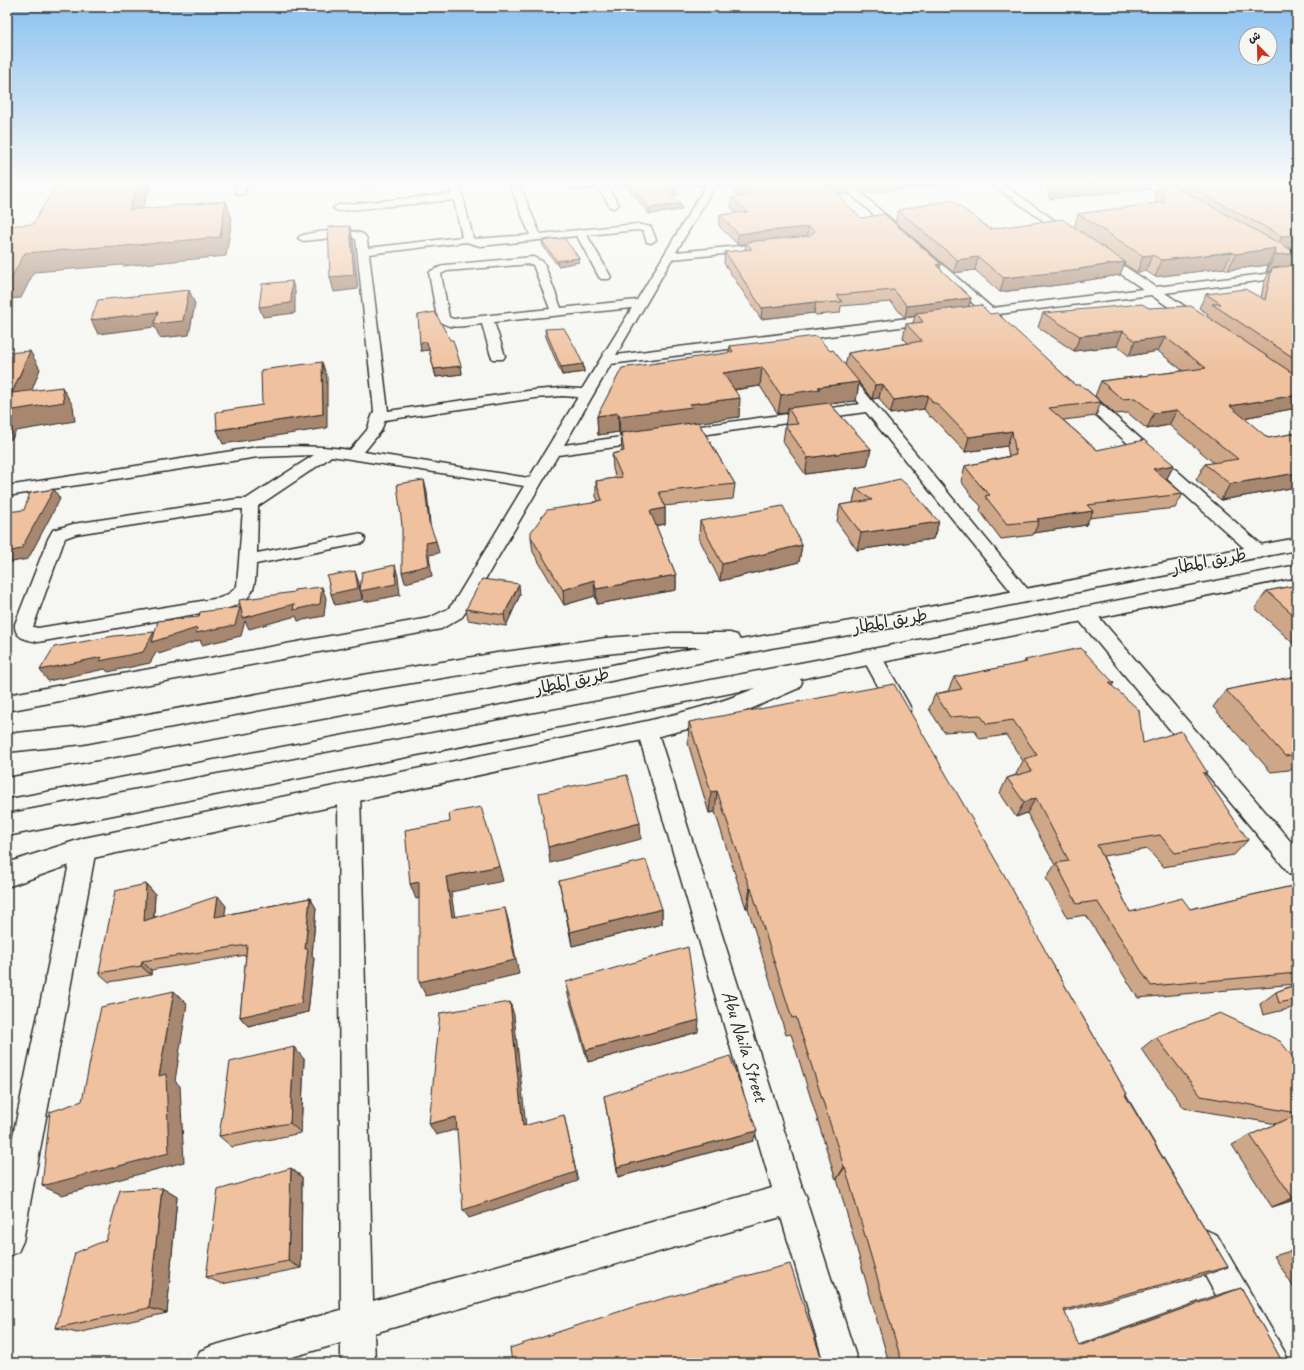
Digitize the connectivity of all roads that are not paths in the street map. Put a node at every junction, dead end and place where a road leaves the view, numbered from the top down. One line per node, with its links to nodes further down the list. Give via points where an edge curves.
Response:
1 (362, 245): 8 (street)
2 (420, 245): 8 (street)
3 (587, 245): 11 (street)
4 (665, 245): 9 (street)
5 (784, 245): 9 (street)
6 (913, 245): 15 (street)
7 (1085, 245): 12 (street)
8 (362, 252): 27 (street)
9 (669, 256): 13 (street)
10 (1295, 268): 12 (street)
11 (605, 277)
12 (1153, 291): 15 (street); 17 (street)
13 (641, 303): 14 (street); 23 (street)
14 (557, 312): 16 (street); 16 (street, via 538,263 533,260 446,268 435,272 445,320 459,324)
15 (988, 312): 18 (street); 19 (street)
16 (487, 321): 21 (street)
17 (1206, 327)
18 (1006, 328)
19 (810, 334): 20 (street); 23 (street)
20 (820, 346)
21 (498, 356)
22 (830, 359): 26 (street)
23 (608, 360): 25 (street)
24 (1071, 385): 36 (street)
25 (587, 394): 27 (street, via 535,394); 29 (street)
26 (870, 408): 29 (street); 39 (street)
27 (380, 416): 30 (street, via 372,435)
28 (327, 451): 30 (street); 32 (street, via 258,452); 33 (street)
29 (553, 451): 31 (street)
30 (354, 455): 31 (street)
31 (534, 483): 44 (street, via 462,606 446,619 434,624)
32 (7, 491)
33 (249, 505): 37 (street, via 251,508); 37 (street, via 238,504 81,528 59,534 24,624 24,630 29,634 38,635 223,604 234,600 246,587)
34 (357, 539): 37 (street)
35 (1297, 544): 36 (highway, طريق المطار)
36 (1259, 552): 39 (highway, طريق المطار)
37 (248, 560)
38 (1297, 572): 40 (highway, طريق المطار)
39 (1024, 596): 41 (highway, طريق المطار)
40 (1085, 614): 42 (highway, طريق المطار); 52 (street)
41 (771, 641): 47 (highway, via 674,640 606,646 345,686 83,735); 48 (highway, طريق المطار, via 484,699)
42 (872, 657): 43 (highway, طريق المطار); 45 (street)
43 (832, 665): 46 (highway, via 738,705); 50 (highway, طريق المطار)
44 (7, 703)
45 (911, 726)
46 (647, 730): 49 (highway); 54 (street, Abu Naila Street)
47 (7, 743)
48 (7, 788)
49 (349, 792): 51 (highway); 57 (street)
50 (7, 824)
51 (84, 849): 53 (highway); 56 (street)
52 (1297, 866)
53 (7, 875)
54 (792, 1198): 57 (street); 60 (street, Abu Naila Street)
55 (1193, 1225): 61 (street)
56 (7, 1241)
57 (358, 1322): 58 (street); 59 (street)
58 (212, 1363)
59 (358, 1363)
60 (841, 1363)
61 (1272, 1363)

